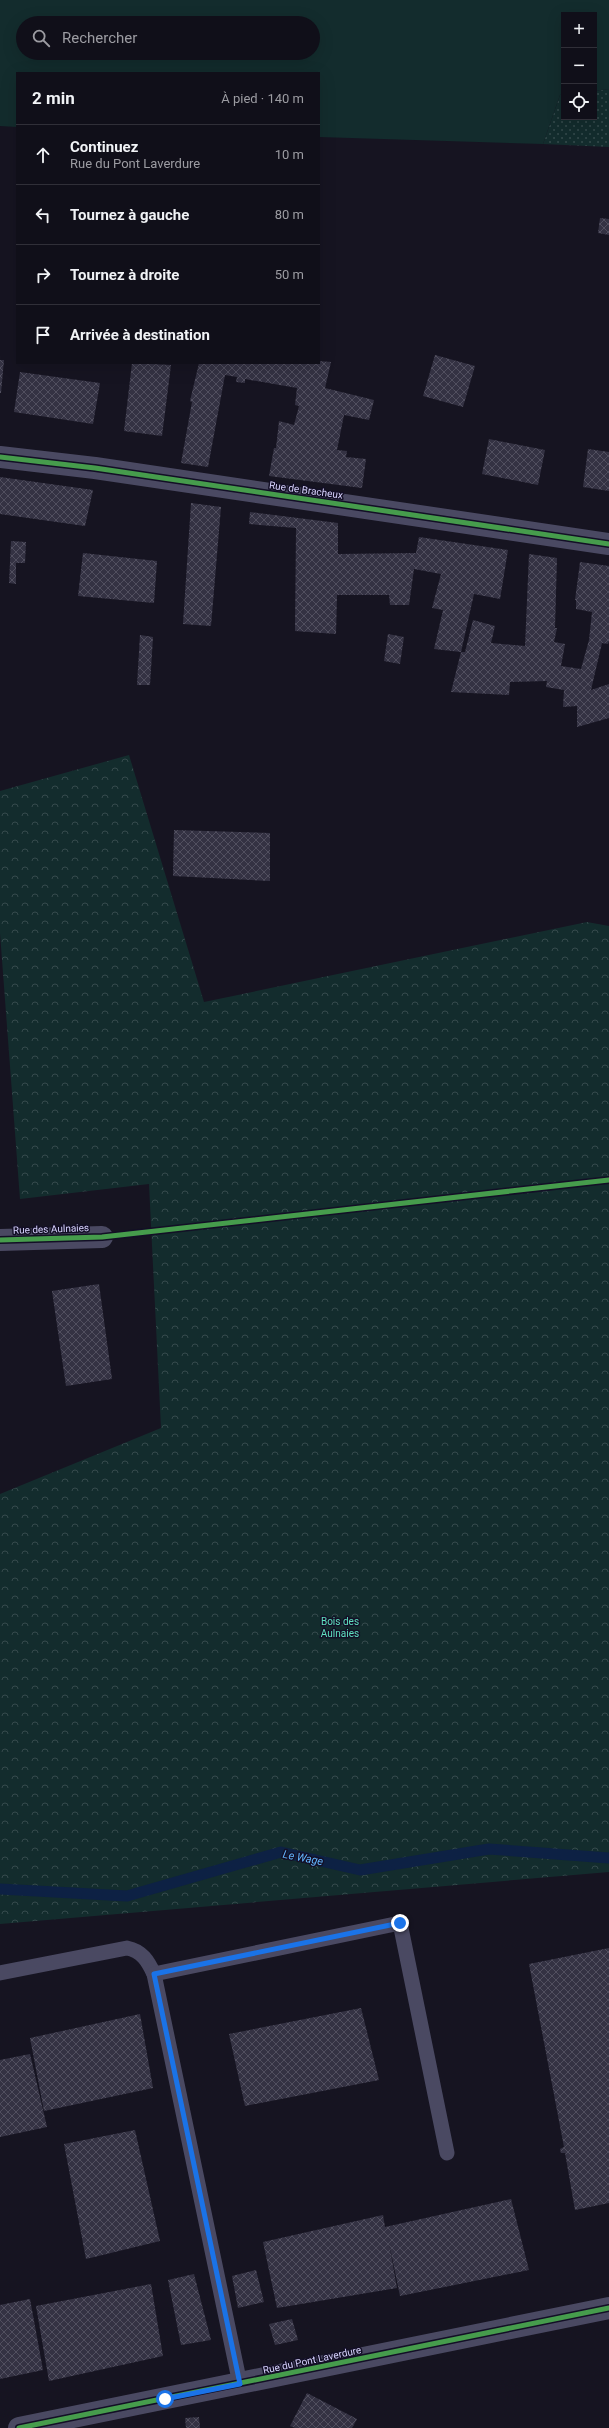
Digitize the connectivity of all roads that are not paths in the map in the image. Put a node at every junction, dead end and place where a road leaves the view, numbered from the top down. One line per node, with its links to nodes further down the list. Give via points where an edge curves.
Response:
1 (0, 457): 2 (street, Rue de Bracheux, via 95,468)
2 (609, 544)
3 (102, 1237): 4 (street, Rue des Aulnaies)
4 (0, 1240)
5 (0, 1973): 6 (lane, via 127,1948 142,1955)
6 (154, 1974): 7 (lane, via 400,1923); 9 (lane)
7 (447, 2153)
8 (609, 2308): 9 (street, Rue du Pont Laverdure)
9 (240, 2384): 10 (street, Rue du Pont Laverdure)
10 (19, 2428)

